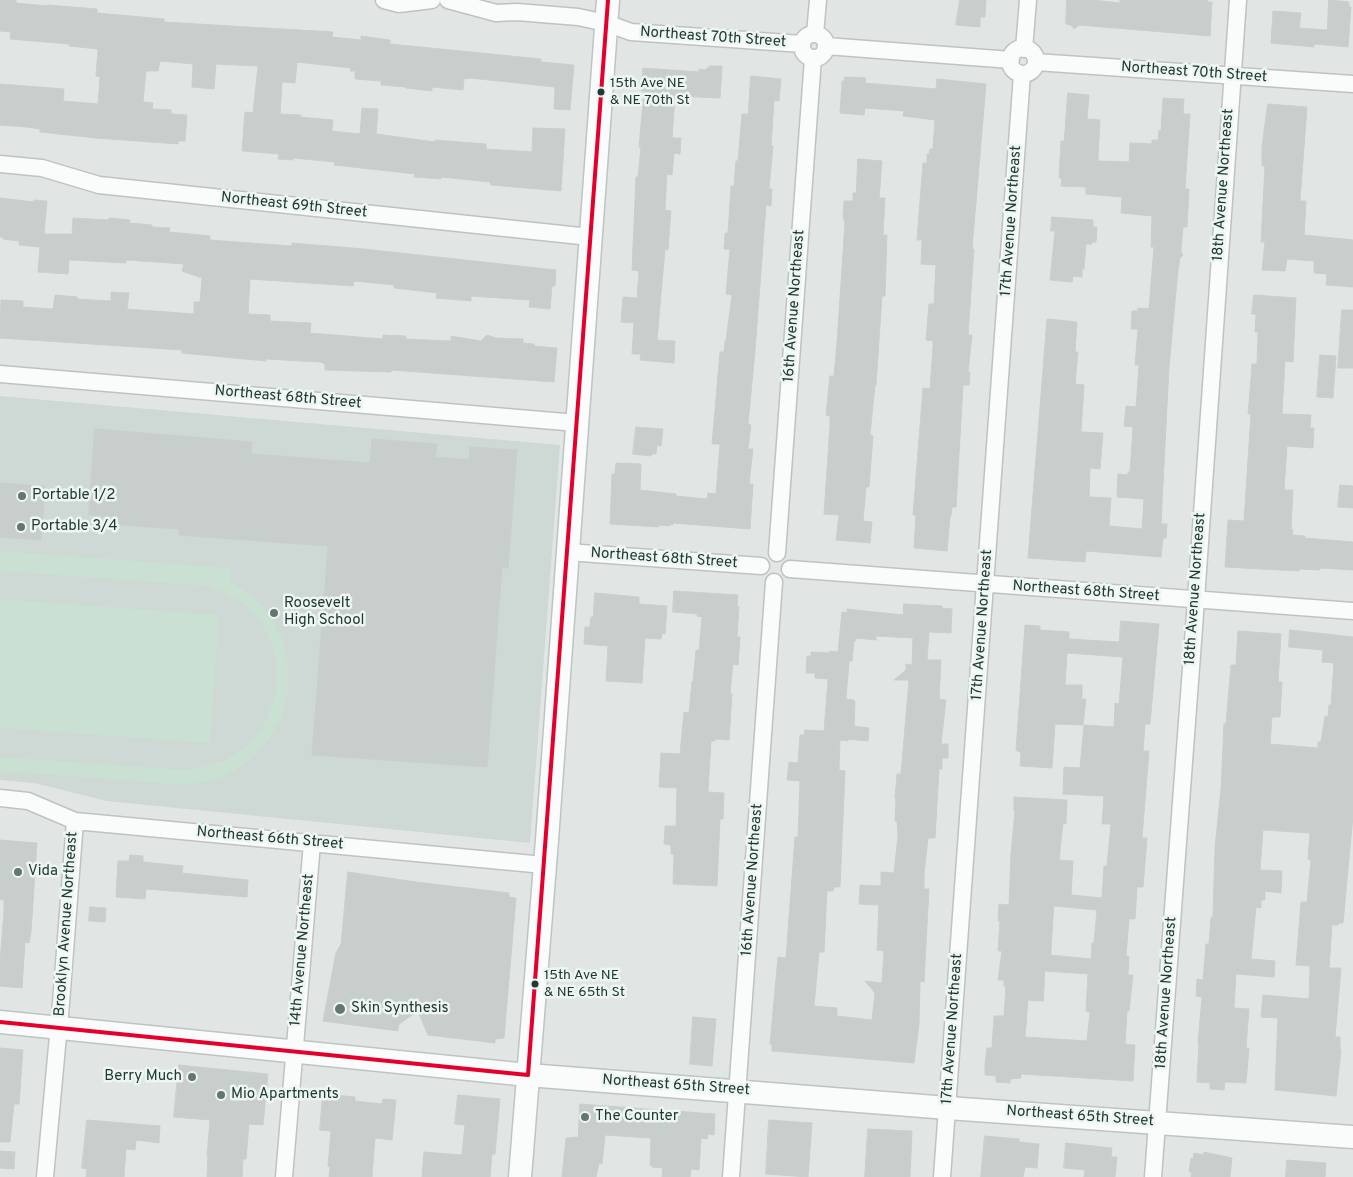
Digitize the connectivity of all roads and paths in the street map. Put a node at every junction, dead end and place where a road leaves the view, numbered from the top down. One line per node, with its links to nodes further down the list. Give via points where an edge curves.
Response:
1 (384, 0): 2 (street, via 399,4)
2 (432, 0)
3 (448, 0): 8 (street, Northeast 70th Street, via 496,13 578,17)
4 (608, 0): 8 (main road)
5 (818, 0): 9 (street)
6 (1028, 0): 12 (street)
7 (1238, 0): 17 (street, 18th Avenue Northeast)
8 (606, 23): 10 (street, Northeast 70th Street, via 631,32); 20 (main road)
9 (815, 34): 10 (street, via 806,36); 11 (street, via 822,36)
10 (802, 44): 13 (street, via 804,54)
11 (826, 46): 13 (street, via 822,56); 14 (street)
12 (1024, 48): 14 (street, via 1015,52); 15 (street, via 1031,51)
13 (813, 58): 24 (street, 16th Avenue Northeast)
14 (1010, 60): 16 (street, via 1014,70)
15 (1036, 62): 16 (street, via 1032,71); 17 (street, Northeast 70th Street)
16 (1022, 74): 28 (street, 17th Avenue Northeast)
17 (1232, 75): 18 (street, Northeast 70th Street); 29 (street, 18th Avenue Northeast)
18 (1353, 84)
19 (0, 164): 20 (street, Northeast 69th Street, via 42,168 99,185)
20 (590, 237): 22 (main road)
21 (0, 374): 22 (street, Northeast 68th Street)
22 (577, 423): 23 (main road)
23 (567, 552): 25 (street, Northeast 68th Street); 34 (main road)
24 (777, 553): 25 (street, via 764,558); 26 (street, via 786,558)
25 (761, 566): 27 (street, via 763,576)
26 (790, 569): 27 (street, via 784,580); 28 (street, Northeast 68th Street)
27 (774, 582): 39 (street, 16th Avenue Northeast)
28 (986, 584): 29 (street, Northeast 68th Street); 40 (street, 17th Avenue Northeast)
29 (1196, 600): 30 (street, Northeast 68th Street); 41 (street, 18th Avenue Northeast)
30 (1353, 611)
31 (0, 798): 32 (street, Northeast 66th Street, via 28,801)
32 (75, 821): 33 (street, Northeast 66th Street); 36 (street, Brooklyn Avenue Northeast)
33 (312, 843): 34 (street, Northeast 66th Street); 37 (street, 14th Avenue Northeast)
34 (544, 865): 38 (main road)
35 (0, 1022): 36 (main road, Northeast 65th Street)
36 (59, 1028): 37 (main road, Northeast 65th Street); 43 (street, Brooklyn Avenue Northeast)
37 (294, 1052): 38 (main road, Northeast 65th Street); 44 (street, 14th Avenue Northeast)
38 (528, 1075): 39 (main road, Northeast 65th Street); 45 (main road)
39 (738, 1091): 40 (main road, Northeast 65th Street); 46 (street, 16th Avenue Northeast)
40 (948, 1108): 41 (main road, Northeast 65th Street); 47 (street, 17th Avenue Northeast)
41 (1157, 1123): 42 (main road, Northeast 65th Street); 48 (street, 18th Avenue Northeast)
42 (1353, 1137)
43 (45, 1177)
44 (284, 1177)
45 (520, 1177)
46 (731, 1177)
47 (942, 1177)
48 (1153, 1177)

